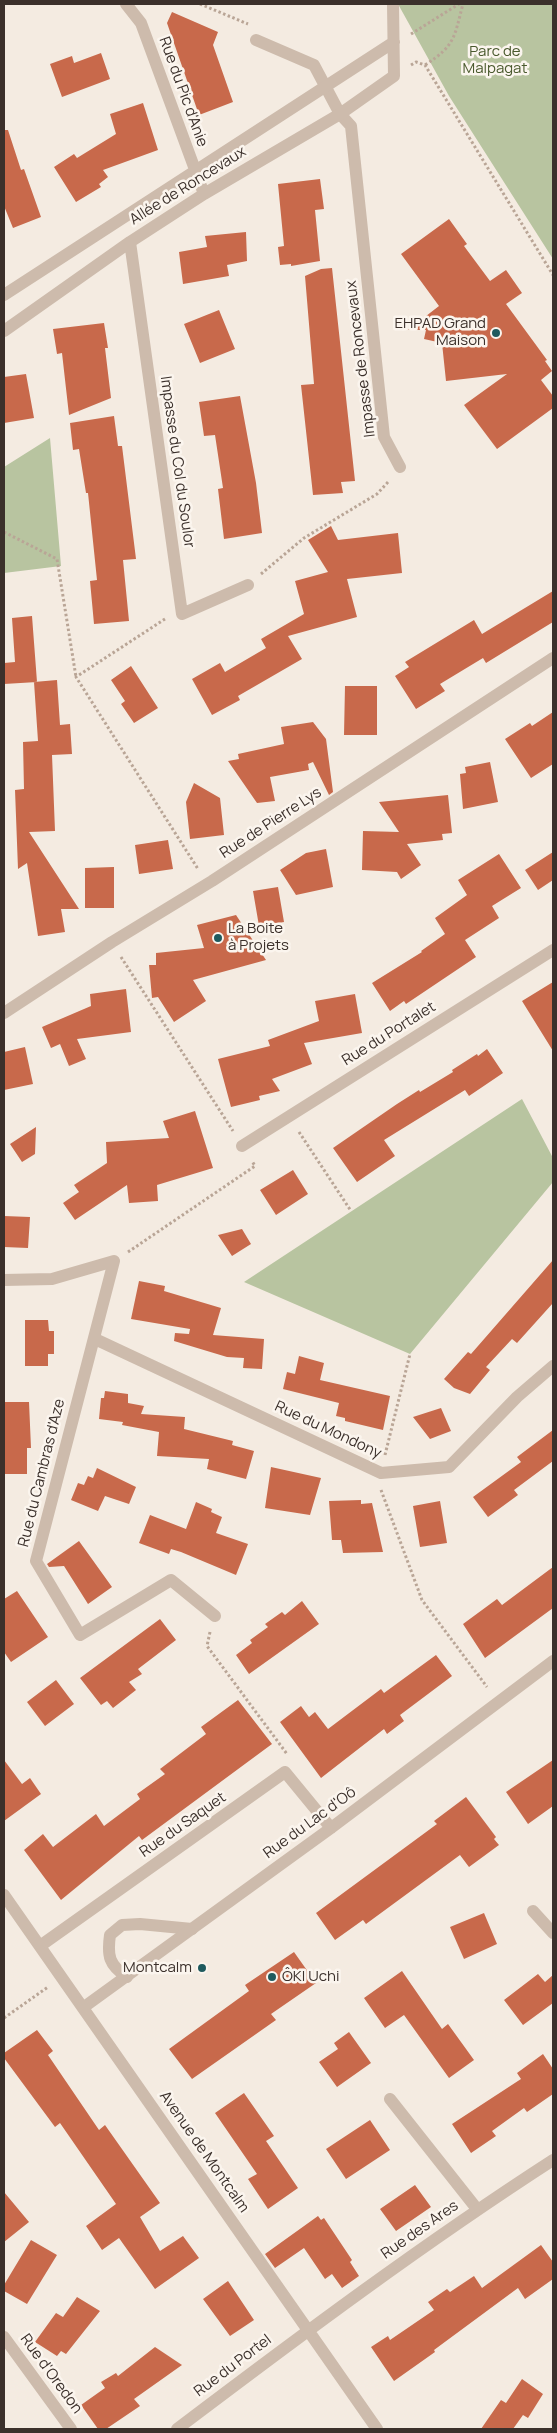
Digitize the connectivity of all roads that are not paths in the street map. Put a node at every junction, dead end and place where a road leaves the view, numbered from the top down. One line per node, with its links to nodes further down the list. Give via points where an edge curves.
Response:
1 (126, 4): 7 (street, Rue du Pic d'Anie, via 141,23)
2 (393, 4): 4 (street)
3 (256, 40): 5 (street, Impasse de Roncevaux, via 314,64)
4 (394, 42): 5 (street, Allée de Roncevaux); 6 (street, Allée de Roncevaux, via 394,76)
5 (326, 86): 6 (street, Impasse de Roncevaux); 7 (street, Allée de Roncevaux)
6 (340, 114): 8 (street, Allée de Roncevaux); 12 (street, Impasse de Roncevaux, via 351,126 384,437)
7 (195, 172): 8 (street, Rue du Pic d'Anie); 10 (street, Allée de Roncevaux)
8 (204, 194): 9 (street, Allée de Roncevaux)
9 (130, 242): 11 (street, Allée de Roncevaux); 13 (street, Impasse du Col du Soulor, via 182,614)
10 (4, 295)
11 (4, 331)
12 (400, 467)
13 (248, 586)
14 (553, 658): 16 (street, Rue de Pierre Lys)
15 (553, 950): 17 (street, Rue du Portalet)
16 (4, 1013)
17 (242, 1146)
18 (4, 1280): 19 (street, Rue du Cambras d'Aze, via 52,1279 114,1261)
19 (95, 1339): 20 (street, Rue du Mondony, via 381,1473 449,1467 517,1397); 21 (street, Rue du Cambras d'Aze, via 36,1561 80,1635 171,1580)
20 (553, 1366)
21 (215, 1616)
22 (553, 1661): 23 (street, Rue du Lac d'Oô)
23 (331, 1828): 26 (street, Rue du Lac d'Oô); 28 (street, Rue du Saquet, via 285,1772)
24 (4, 1895): 28 (street, Avenue de Montcalm)
25 (533, 1910): 27 (street)
26 (192, 1929): 29 (street, Rue du Lac d'Oô); 29 (street, via 122,1925 110,1935 108,1953 110,1963)
27 (553, 1933)
28 (40, 1946): 30 (street, Avenue de Montcalm)
29 (127, 1976): 30 (street, Rue du Lac d'Oô)
30 (84, 2008): 34 (street, Avenue de Montcalm)
31 (390, 2099): 33 (street)
32 (553, 2160): 33 (street, Rue des Ares)
33 (477, 2210): 34 (street, Rue des Ares)
34 (308, 2330): 37 (street, Rue du Portel); 38 (street, Avenue de Montcalm)
35 (4, 2337): 36 (street, Rue d'Oredon)
36 (71, 2429)
37 (177, 2429)
38 (377, 2429)

